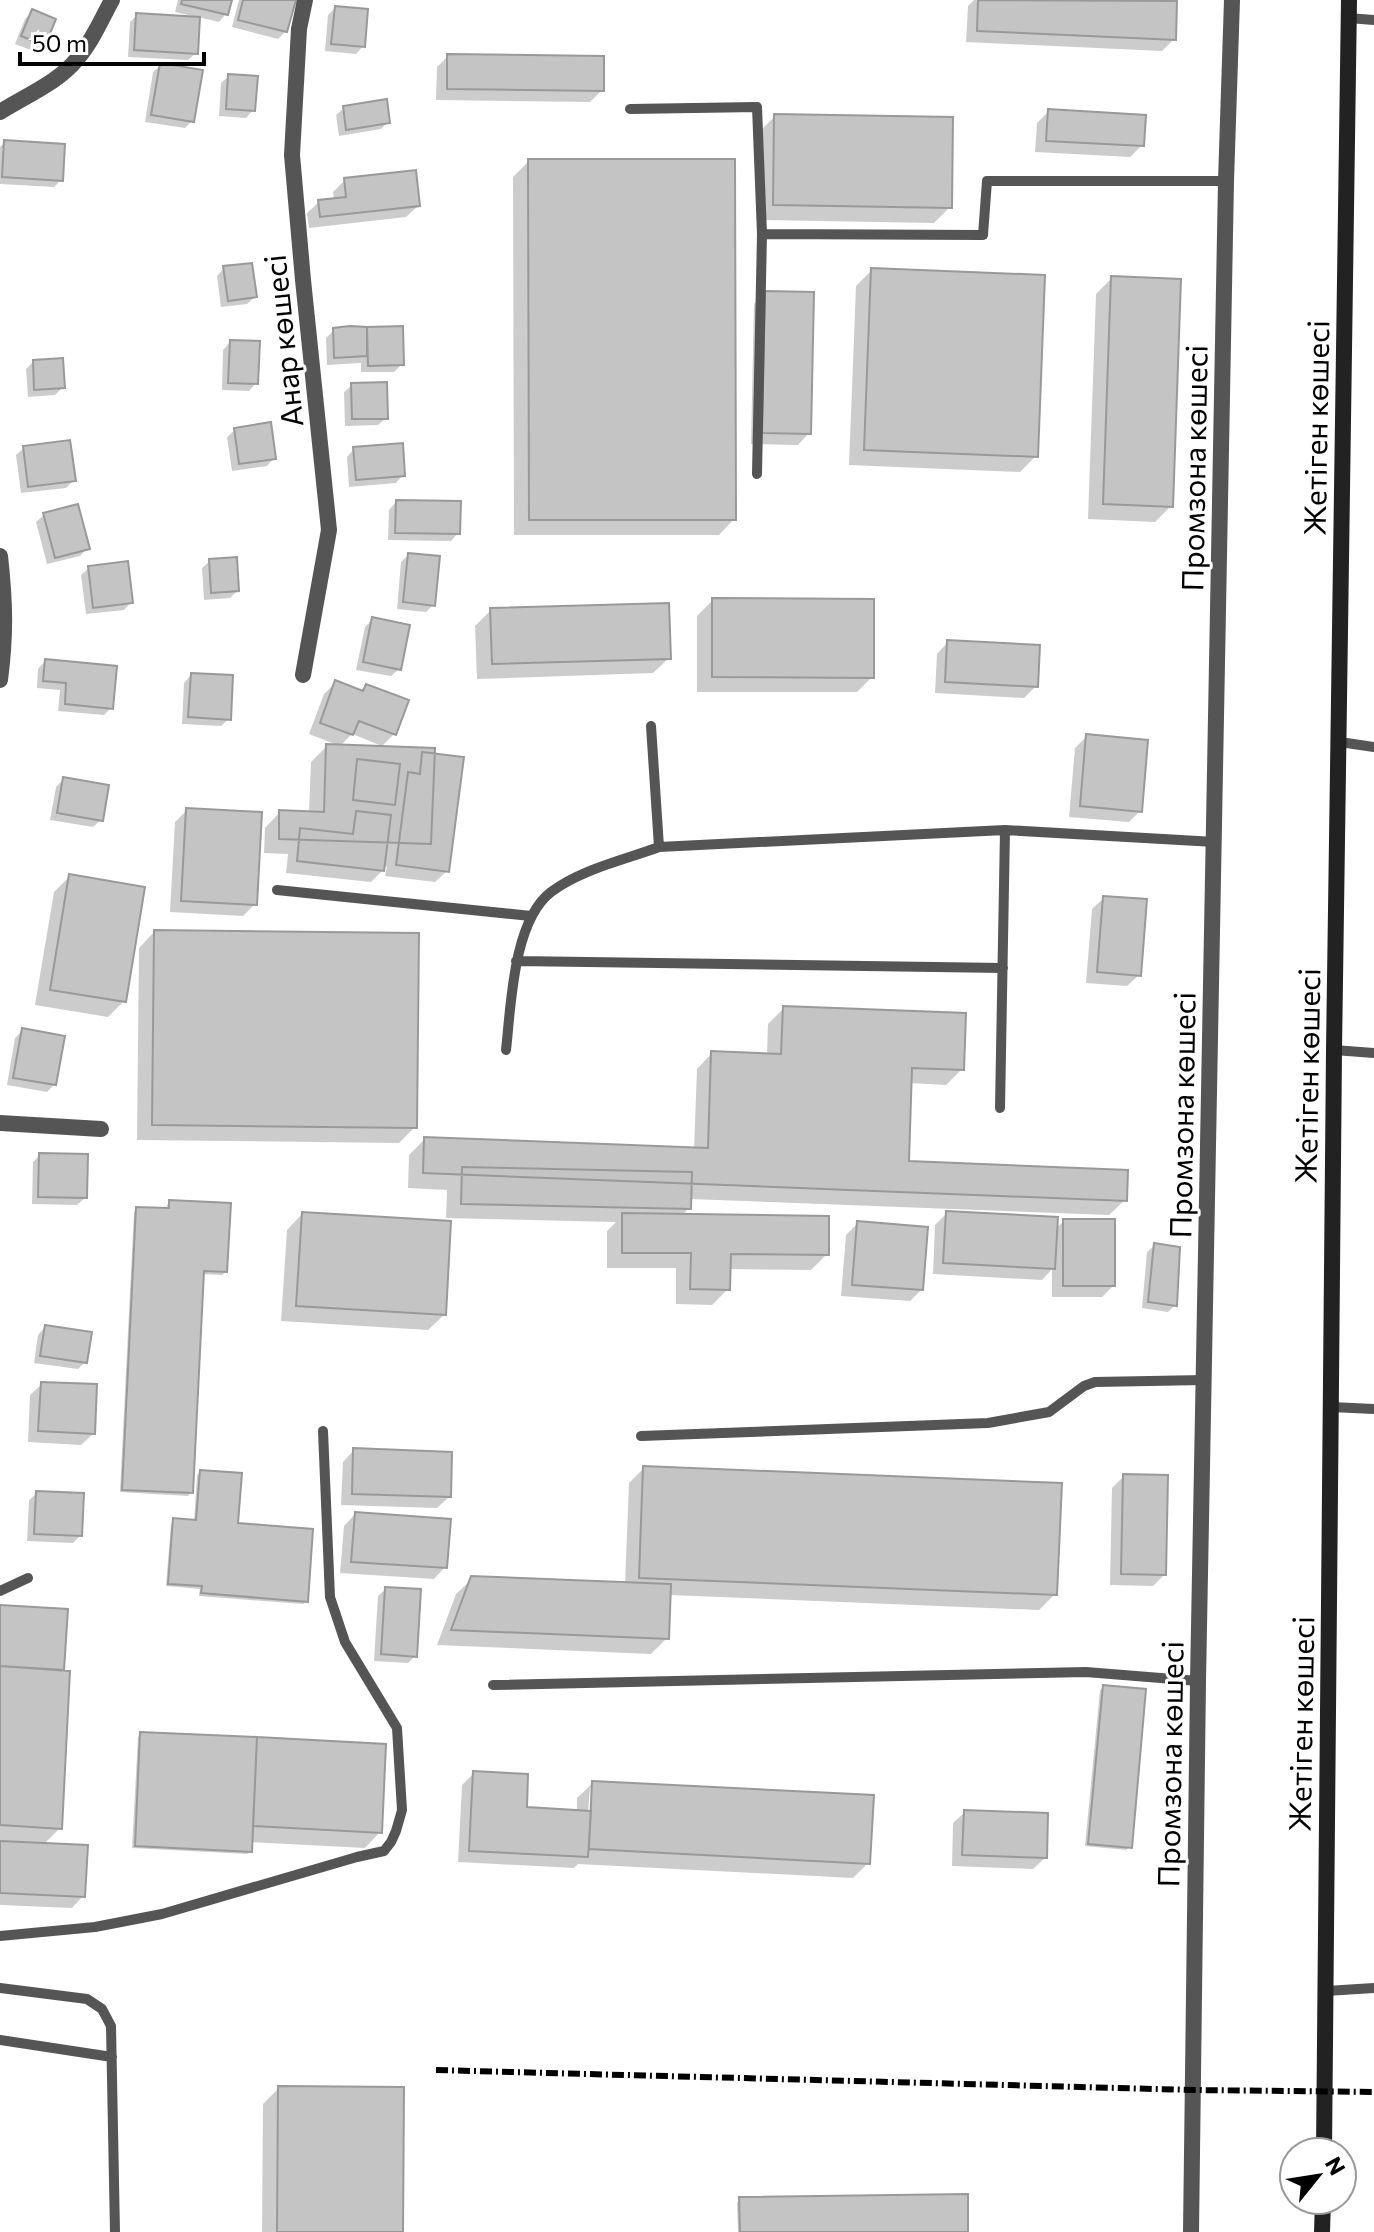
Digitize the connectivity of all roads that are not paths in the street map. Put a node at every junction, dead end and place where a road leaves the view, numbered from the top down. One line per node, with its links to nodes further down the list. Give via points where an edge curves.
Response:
1 (112, 0): 8 (street, via 76,62)
2 (305, 0): 13 (street, Анар көшесі, via 292,155 329,530)
3 (1232, 0): 9 (street, Промзона көшесі)
4 (1349, 0): 5 (street, Жетіген көшесі)
5 (1348, 18): 6 (lane); 16 (street, Жетіген көшесі)
6 (1374, 20)
7 (630, 109): 10 (lane, via 757,107)
8 (0, 112)
9 (1226, 181): 10 (lane, via 987,181 983,235); 19 (street, Промзона көшесі)
10 (762, 234): 11 (lane)
11 (757, 474)
12 (0, 556): 14 (street, via 5,604)
13 (303, 675)
14 (0, 680)
15 (651, 726): 20 (lane)
16 (1340, 742): 17 (lane); 26 (street, Жетіген көшесі)
17 (1374, 747)
18 (1005, 830): 19 (lane); 20 (lane); 24 (lane)
19 (1215, 842): 31 (street, Промзона көшесі)
20 (659, 847): 22 (lane, via 576,877 548,894)
21 (277, 890): 22 (lane)
22 (531, 916): 23 (lane)
23 (516, 961): 24 (lane); 25 (lane)
24 (1003, 968): 28 (lane)
25 (506, 1050)
26 (1334, 1050): 27 (lane); 32 (street, Жетіген көшесі)
27 (1374, 1053)
28 (1000, 1108)
29 (0, 1123): 30 (street)
30 (101, 1129)
31 (1204, 1380): 35 (lane, via 1095,1382 1049,1412 988,1423); 38 (street, Промзона көшесі)
32 (1331, 1407): 33 (lane); 43 (street, Жетіген көшесі)
33 (1374, 1409)
34 (323, 1431): 40 (lane, via 330,1597 345,1642 397,1728 402,1810 391,1842 384,1851 162,1914)
35 (641, 1436)
36 (28, 1578): 37 (lane)
37 (0, 1591)
38 (1198, 1681): 39 (lane, via 1086,1672); 48 (street, Промзона көшесі)
39 (493, 1685)
40 (0, 1936)
41 (0, 1988): 45 (lane, via 87,1999 102,2009 111,2026)
42 (1374, 1988): 43 (lane)
43 (1326, 1991): 46 (street, Жетіген көшесі)
44 (0, 2040): 45 (lane)
45 (112, 2057): 47 (lane)
46 (1324, 2136)
47 (115, 2232)
48 (1191, 2232)

